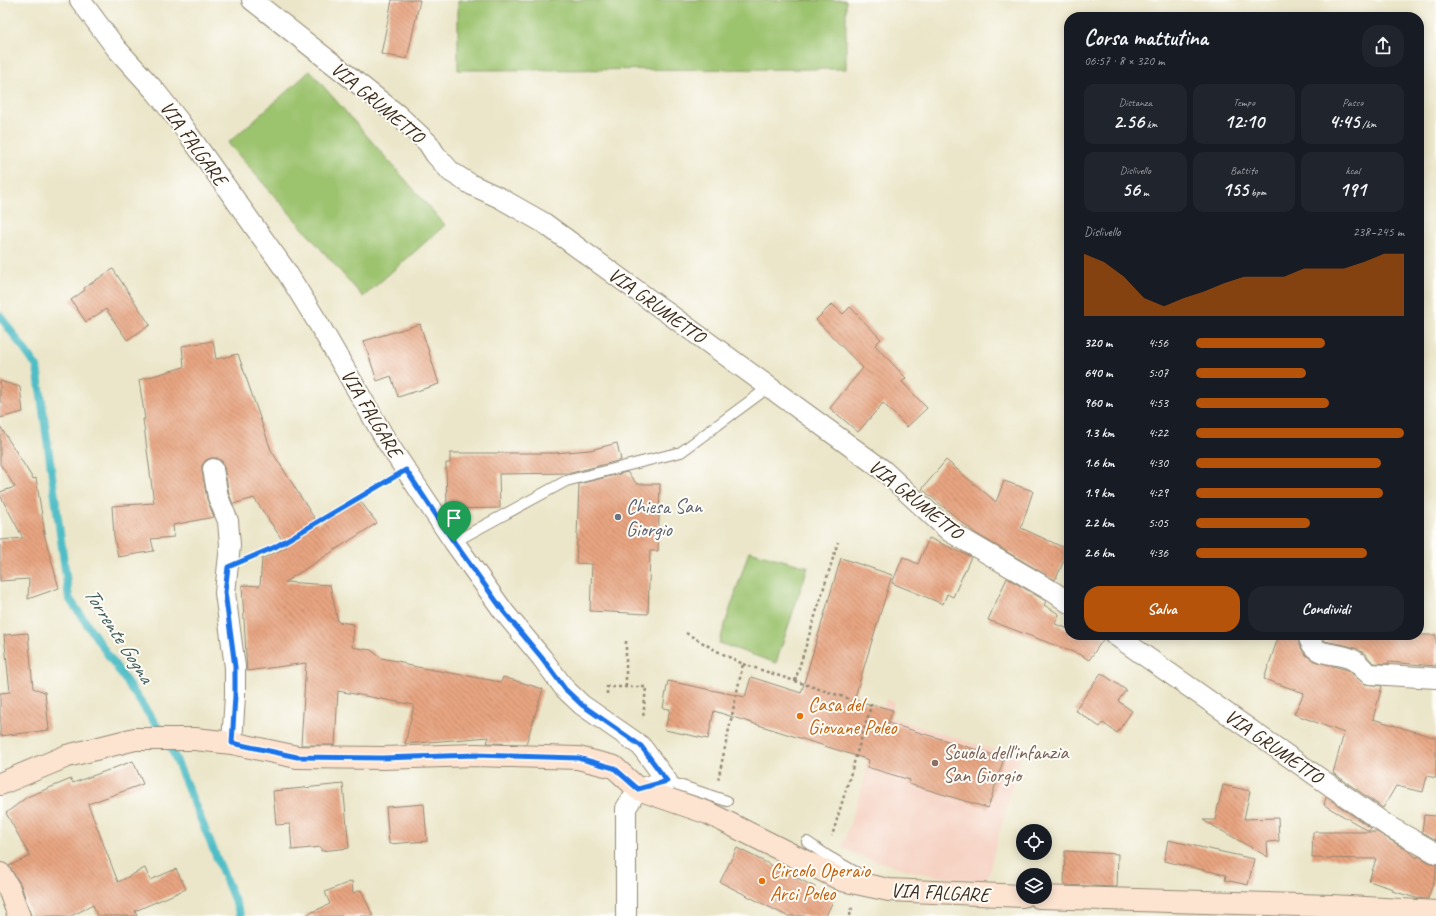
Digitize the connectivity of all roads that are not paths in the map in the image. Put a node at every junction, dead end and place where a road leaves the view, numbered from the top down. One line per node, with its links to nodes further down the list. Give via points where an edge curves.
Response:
1 (80, 0): 5 (street, VIA FALGARE, via 116,48 179,121 286,271 387,442)
2 (252, 0): 3 (street, VIA GRUMETTO, via 398,115 428,143 451,172 544,223)
3 (769, 387): 5 (lane, via 681,452 566,481); 6 (street, VIA GRUMETTO, via 883,470 949,531)
4 (213, 469): 10 (street, via 218,497 228,521 230,545 225,592 235,667)
5 (454, 542): 11 (street, VIA FALGARE, via 504,612 565,689 582,705 641,746)
6 (1064, 599)
7 (1122, 640): 16 (street, VIA GRUMETTO, via 1388,826)
8 (1309, 640): 9 (street, via 1321,653 1354,660 1370,674)
9 (1436, 678)
10 (232, 743): 12 (street, VIA FALGARE, via 135,739 67,756); 13 (street, VIA FALGARE, via 297,757 475,755 578,758 614,768)
11 (667, 781): 13 (street); 14 (lane)
12 (0, 784)
13 (638, 789): 18 (street, VIA FALGARE, via 708,813 842,880); 24 (street, via 626,808)
14 (728, 802)
15 (807, 842): 18 (lane)
16 (1436, 854)
17 (0, 874): 23 (street, via 9,888)
18 (889, 890): 19 (street, VIA FALGARE)
19 (1016, 896)
20 (1052, 898): 21 (street)
21 (1331, 911): 22 (street)
22 (1436, 912)
23 (19, 916)
24 (626, 916)

